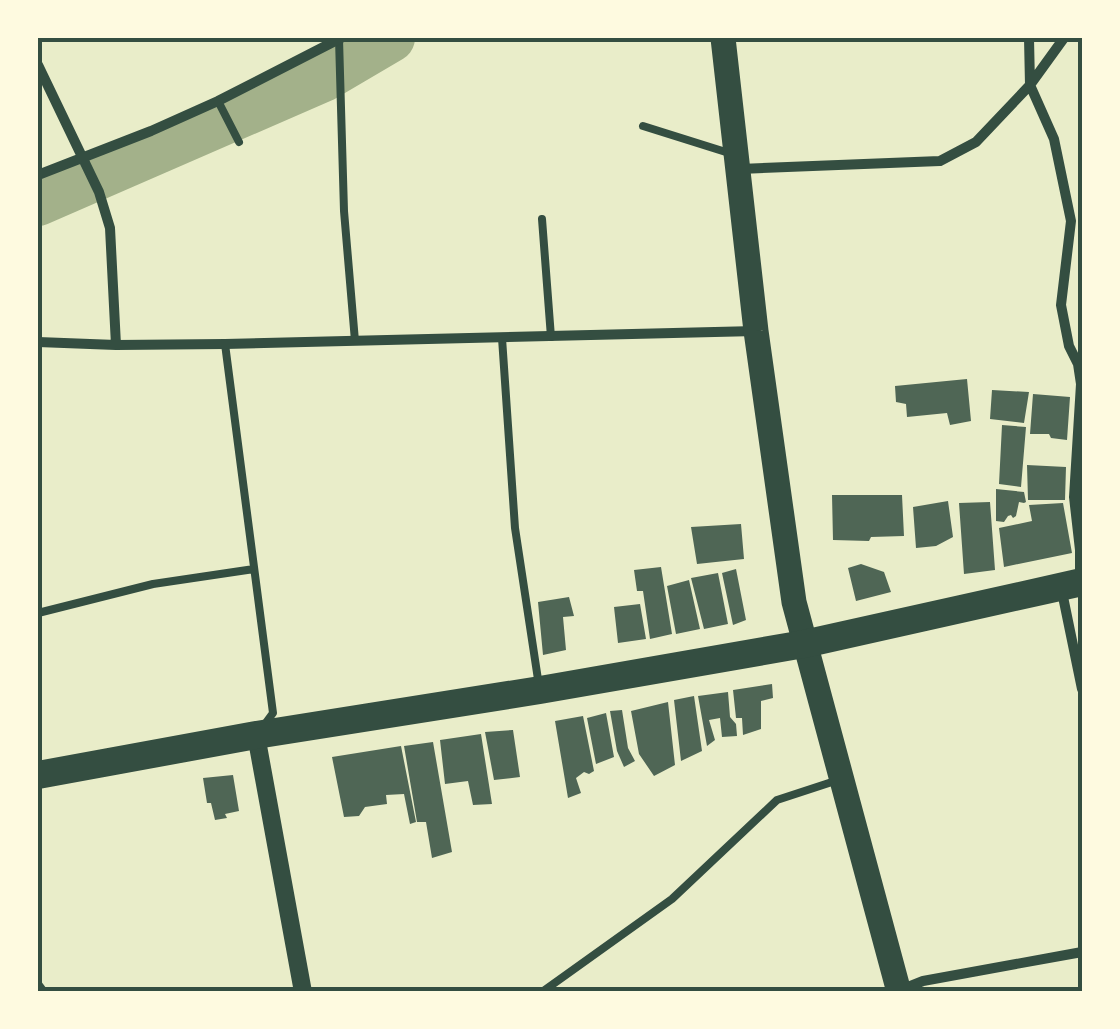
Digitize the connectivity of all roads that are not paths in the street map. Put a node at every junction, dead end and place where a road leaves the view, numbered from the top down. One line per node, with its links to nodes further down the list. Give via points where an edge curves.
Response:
1 (340, 38): 7 (street); 18 (lane)
2 (723, 38): 11 (main road)
3 (1029, 38): 6 (street)
4 (1064, 38): 6 (street)
5 (38, 65): 10 (street)
6 (1030, 85): 11 (street, via 976,142 940,161); 22 (street, via 1054,139 1071,222 1061,305 1081,384)
7 (218, 101): 9 (lane); 10 (street)
8 (643, 126): 11 (lane)
9 (238, 142)
10 (82, 157): 12 (street); 20 (street, via 110,228)
11 (739, 162): 14 (main road)
12 (38, 175)
13 (542, 219): 15 (lane)
14 (756, 331): 15 (street); 24 (main road)
15 (551, 336): 16 (street)
16 (502, 338): 18 (street); 26 (lane, via 516,528)
17 (38, 342): 20 (street)
18 (355, 342): 19 (street)
19 (225, 344): 20 (street); 21 (lane)
20 (116, 345)
21 (254, 569): 23 (lane, via 153,584); 27 (lane, via 273,713)
22 (1074, 583): 24 (highway); 25 (street)
23 (38, 613)
24 (804, 644): 26 (highway); 29 (main road)
25 (1082, 689)
26 (540, 690): 27 (highway)
27 (256, 735): 28 (highway); 34 (street)
28 (38, 775)
29 (840, 780): 32 (main road); 35 (lane, via 778,800 672,899)
30 (1082, 952): 32 (street)
31 (38, 984): 33 (lane)
32 (898, 991)
33 (44, 992)
34 (303, 992)
35 (542, 992)

